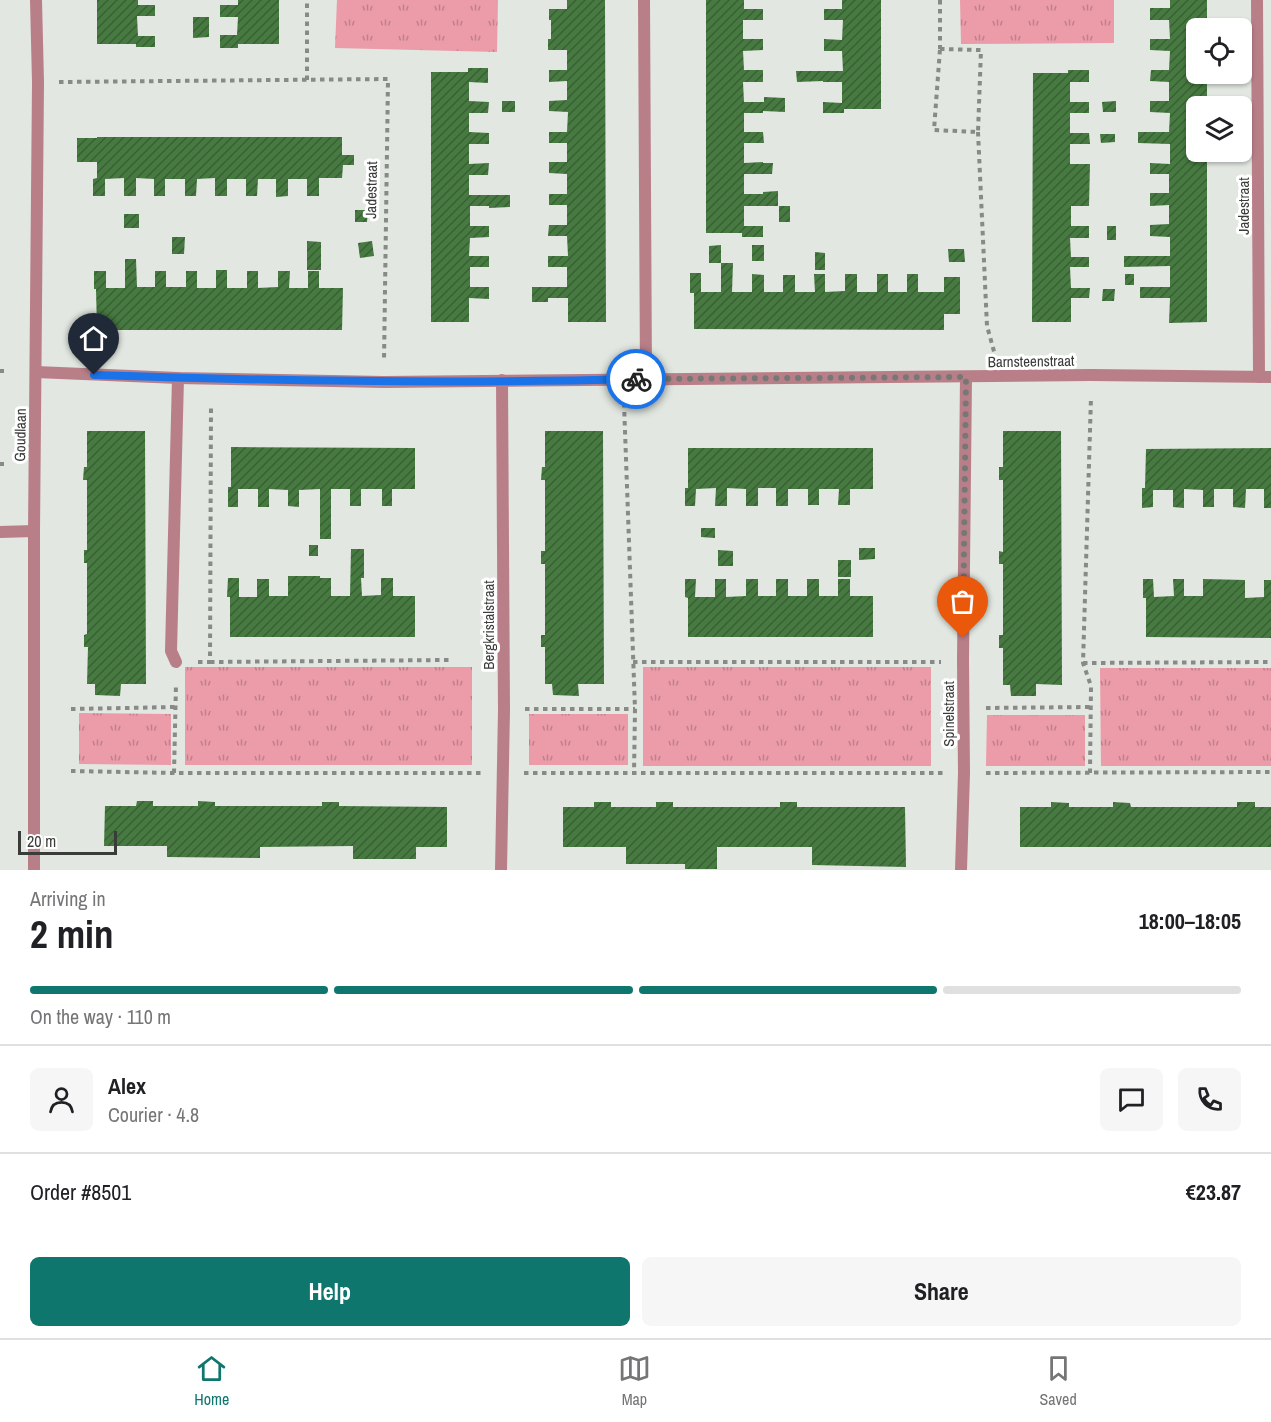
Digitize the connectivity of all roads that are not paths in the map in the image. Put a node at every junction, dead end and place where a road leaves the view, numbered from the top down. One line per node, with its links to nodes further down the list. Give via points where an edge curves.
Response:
1 (36, 0): 4 (street, Goudlaan)
2 (644, 0): 8 (street)
3 (1257, 0): 6 (street, Jadestraat)
4 (36, 372): 7 (street, Barnsteenstraat); 10 (street, Goudlaan)
5 (966, 377): 6 (street, Barnsteenstraat); 8 (street, Barnsteenstraat); 15 (street, Spinelstraat)
6 (1265, 377)
7 (178, 378): 9 (street, Barnsteenstraat); 12 (street, via 171,651)
8 (646, 379): 9 (street, Barnsteenstraat)
9 (502, 380): 14 (street, Bergkristalstraat)
10 (34, 531): 11 (street); 13 (street, Goudlaan)
11 (0, 532)
12 (176, 662)
13 (34, 870)
14 (501, 870)
15 (961, 870)

